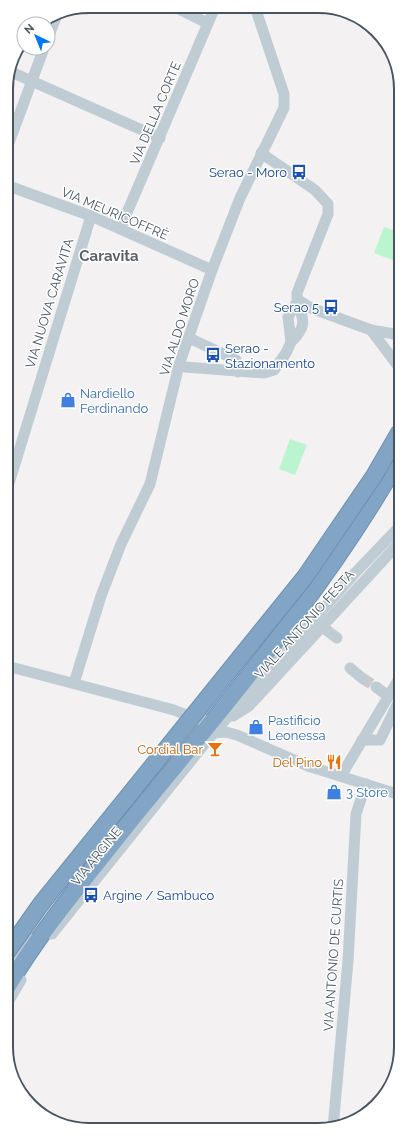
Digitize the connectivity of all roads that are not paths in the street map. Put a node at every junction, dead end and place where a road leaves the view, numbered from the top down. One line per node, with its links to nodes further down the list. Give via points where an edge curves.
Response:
1 (187, 13): 4 (street)
2 (212, 13): 4 (street, VIA DELLA CORTE)
3 (257, 13): 10 (street, VIA ALDO MORO, via 285,101 281,116)
4 (207, 23): 9 (street, VIA DELLA CORTE)
5 (41, 56): 7 (street)
6 (15, 73): 7 (street)
7 (31, 80): 8 (street); 9 (street)
8 (13, 131)
9 (160, 138): 13 (street, VIA DELLA CORTE)
10 (262, 153): 14 (street, VIA ALDO MORO, via 240,198); 15 (street, via 315,190 328,204 328,214 298,293)
11 (13, 188): 12 (street, VIA MEURICOFFRÈ)
12 (90, 216): 13 (street, VIA MEURICOFFRÈ); 25 (street, VIA NUOVA CARAVITA)
13 (120, 229): 14 (street, VIA MEURICOFFRÈ)
14 (212, 270): 18 (street, VIA ALDO MORO)
15 (298, 300): 16 (street, via 311,308); 21 (street, via 303,323 279,366 264,373)
16 (371, 330): 17 (street); 19 (street)
17 (394, 334)
18 (189, 338): 20 (street, VIA ALDO MORO); 21 (street, via 236,360)
19 (394, 359)
20 (179, 364): 21 (street, via 185,367); 33 (street, VIA ALDO MORO, via 150,484 121,544 101,596)
21 (238, 372)
22 (394, 441): 46 (highway, bridge, via 374,476 305,577 41,904)
23 (394, 463): 39 (street, via 314,583)
24 (394, 465): 48 (highway, via 385,484 318,587 58,913)
25 (13, 470)
26 (394, 532): 38 (street, VIA ARGINE)
27 (394, 548): 28 (street, VIALE ANTONIO FESTA)
28 (321, 626): 29 (street); 38 (street, VIALE ANTONIO FESTA, via 249,706)
29 (337, 638)
30 (13, 668): 33 (street)
31 (350, 668): 32 (street)
32 (362, 678)
33 (74, 683): 39 (street, via 174,710)
34 (394, 686): 36 (street)
35 (376, 687): 36 (street)
36 (388, 696): 42 (street)
37 (394, 711): 42 (street, via 380,740)
38 (225, 720): 40 (street, VIA ARGINE); 41 (street)
39 (199, 722): 47 (street, via 52,908)
40 (214, 733): 41 (street, via 226,732); 49 (street, VIA ARGINE, via 48,939)
41 (237, 735): 43 (street, via 308,766)
42 (362, 740): 43 (street)
43 (341, 776): 44 (street)
44 (366, 784): 45 (street); 50 (street, VIA ANTONIO DE CURTIS, via 356,814 348,961)
45 (394, 793)
46 (13, 945)
47 (13, 964)
48 (13, 979)
49 (13, 994)
50 (334, 1122)

